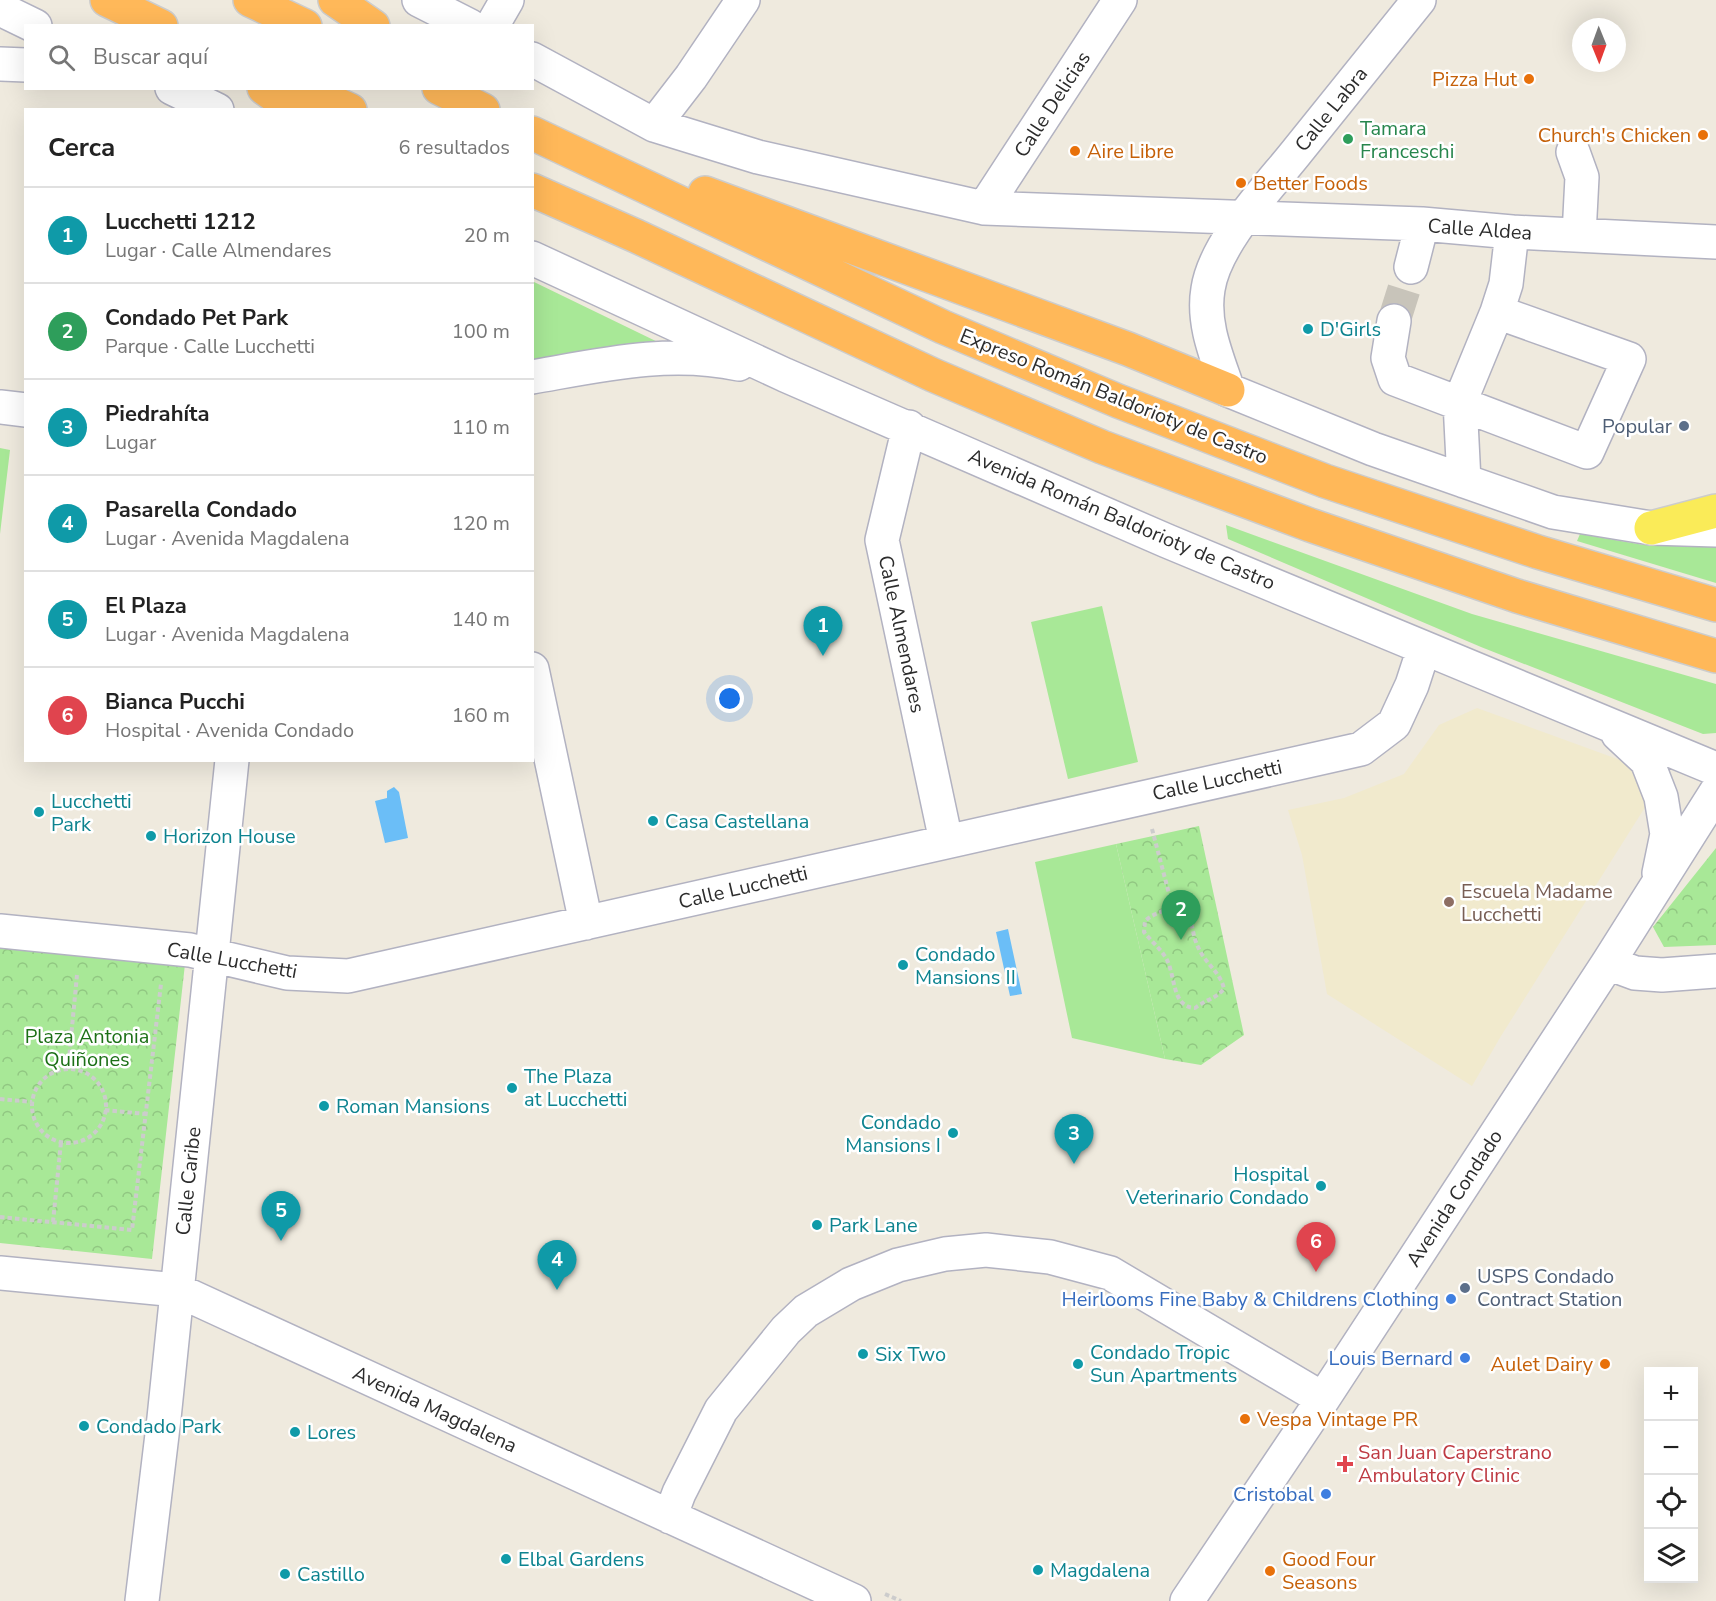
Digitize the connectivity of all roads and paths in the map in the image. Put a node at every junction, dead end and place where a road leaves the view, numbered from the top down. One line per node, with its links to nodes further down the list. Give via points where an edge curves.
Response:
1 (106, 0): 11 (highway)
2 (250, 0): 12 (highway)
3 (335, 0): 13 (highway)
4 (419, 0): 14 (street)
5 (507, 0): 15 (street)
6 (743, 0): 29 (street)
7 (1120, 0): 33 (street, Calle Delicias)
8 (1419, 0): 34 (street, Calle Labra)
9 (0, 9): 10 (street)
10 (31, 24)
11 (157, 24)
12 (300, 24)
13 (371, 24)
14 (466, 24)
15 (493, 24)
16 (534, 60): 29 (street)
17 (0, 64): 18 (street)
18 (24, 65)
19 (176, 90): 24 (street)
20 (267, 90): 25 (highway)
21 (306, 90): 26 (highway)
22 (442, 90): 27 (highway)
23 (472, 90): 28 (highway)
24 (213, 108)
25 (292, 108)
26 (346, 108)
27 (479, 108)
28 (498, 108)
29 (654, 124): 33 (street, via 758,157)
30 (537, 134): 45 (highway, via 827,237); 54 (highway, Expreso Román Baldorioty de Castro, via 943,327 1118,401 1325,481 1538,552)
31 (1573, 152): 37 (street, via 1582,177)
32 (534, 191): 56 (highway, via 933,375 1102,447 1310,525 1517,596)
33 (984, 208): 34 (street)
34 (1244, 219): 35 (street, Calle Aldea); 45 (street, Calle Labra, via 1214,266 1206,308 1209,331)
35 (1422, 224): 36 (street, Calle Aldea); 40 (street)
36 (1512, 232): 37 (street, Calle Aldea); 41 (street, via 1506,284)
37 (1579, 235): 38 (street, Calle Aldea)
38 (1716, 242)
39 (534, 259): 43 (street, Avenida Román Baldorioty de Castro)
40 (1411, 267)
41 (1497, 312): 46 (street); 46 (street, via 1629,359 1587,452)
42 (1394, 321): 46 (street, via 1388,358 1395,379)
43 (785, 375): 44 (street, via 711,358 642,358); 49 (street, Avenida Román Baldorioty de Castro)
44 (534, 377)
45 (1228, 390): 50 (street)
46 (1460, 402): 50 (street)
47 (0, 407): 48 (street)
48 (24, 410)
49 (909, 427): 55 (street, Avenida Román Baldorioty de Castro, via 1167,541); 63 (street, Calle Almendares, via 882,540)
50 (1464, 481): 52 (street, via 1553,512)
51 (1716, 511): 52 (main road)
52 (1651, 528): 53 (street)
53 (1716, 530)
54 (1716, 605)
55 (1424, 648): 58 (street, Avenida Román Baldorioty de Castro); 62 (street, Calle Lucchetti, via 1394,724 1360,749)
56 (1716, 656)
57 (534, 678): 66 (street)
58 (1608, 724): 60 (street, Avenida Román Baldorioty de Castro); 64 (street, via 1647,760 1661,797 1667,834)
59 (232, 762): 68 (street, Calle Caribe)
60 (1716, 769)
61 (1716, 792): 64 (street, Avenida Condado)
62 (1143, 797): 63 (street, Calle Lucchetti); 65 (path)
63 (946, 841): 66 (street, Calle Lucchetti)
64 (1656, 886): 69 (street, Avenida Condado)
65 (1172, 905): 65 (path, via 1183,903 1190,912 1198,949 1222,979 1224,989 1195,1008 1181,1004 1166,957 1144,932 1145,921)
66 (586, 923): 68 (street, Calle Lucchetti, via 348,976 287,973)
67 (0, 931): 68 (street, Calle Lucchetti, via 190,950)
68 (212, 956): 84 (street, Calle Caribe)
69 (1608, 963): 70 (street, via 1635,973); 85 (street, Avenida Condado)
70 (1716, 971)
71 (66, 974): 72 (path)
72 (77, 975): 73 (path); 75 (path)
73 (87, 976)
74 (151, 983): 79 (path, via 161,984)
75 (68, 1069): 77 (path, via 44,1079); 78 (path, via 93,1078 103,1092)
76 (0, 1099): 77 (path)
77 (32, 1102): 80 (path, via 39,1128)
78 (105, 1110): 79 (path); 80 (path, via 94,1133 78,1141)
79 (146, 1114): 82 (path, via 132,1230)
80 (61, 1142): 82 (path)
81 (0, 1217): 82 (path)
82 (53, 1222)
83 (0, 1273): 84 (street, Avenida Magdalena)
84 (177, 1290): 86 (street, Avenida Magdalena); 87 (street, Calle Caribe)
85 (1323, 1399): 86 (street, via 1110,1273 1050,1257 986,1250 945,1254 898,1265 851,1284 806,1311 786,1330 721,1410); 89 (street, Avenida Condado)
86 (670, 1517): 88 (street, Avenida Magdalena)
87 (142, 1601)
88 (854, 1601)
89 (1187, 1601)

